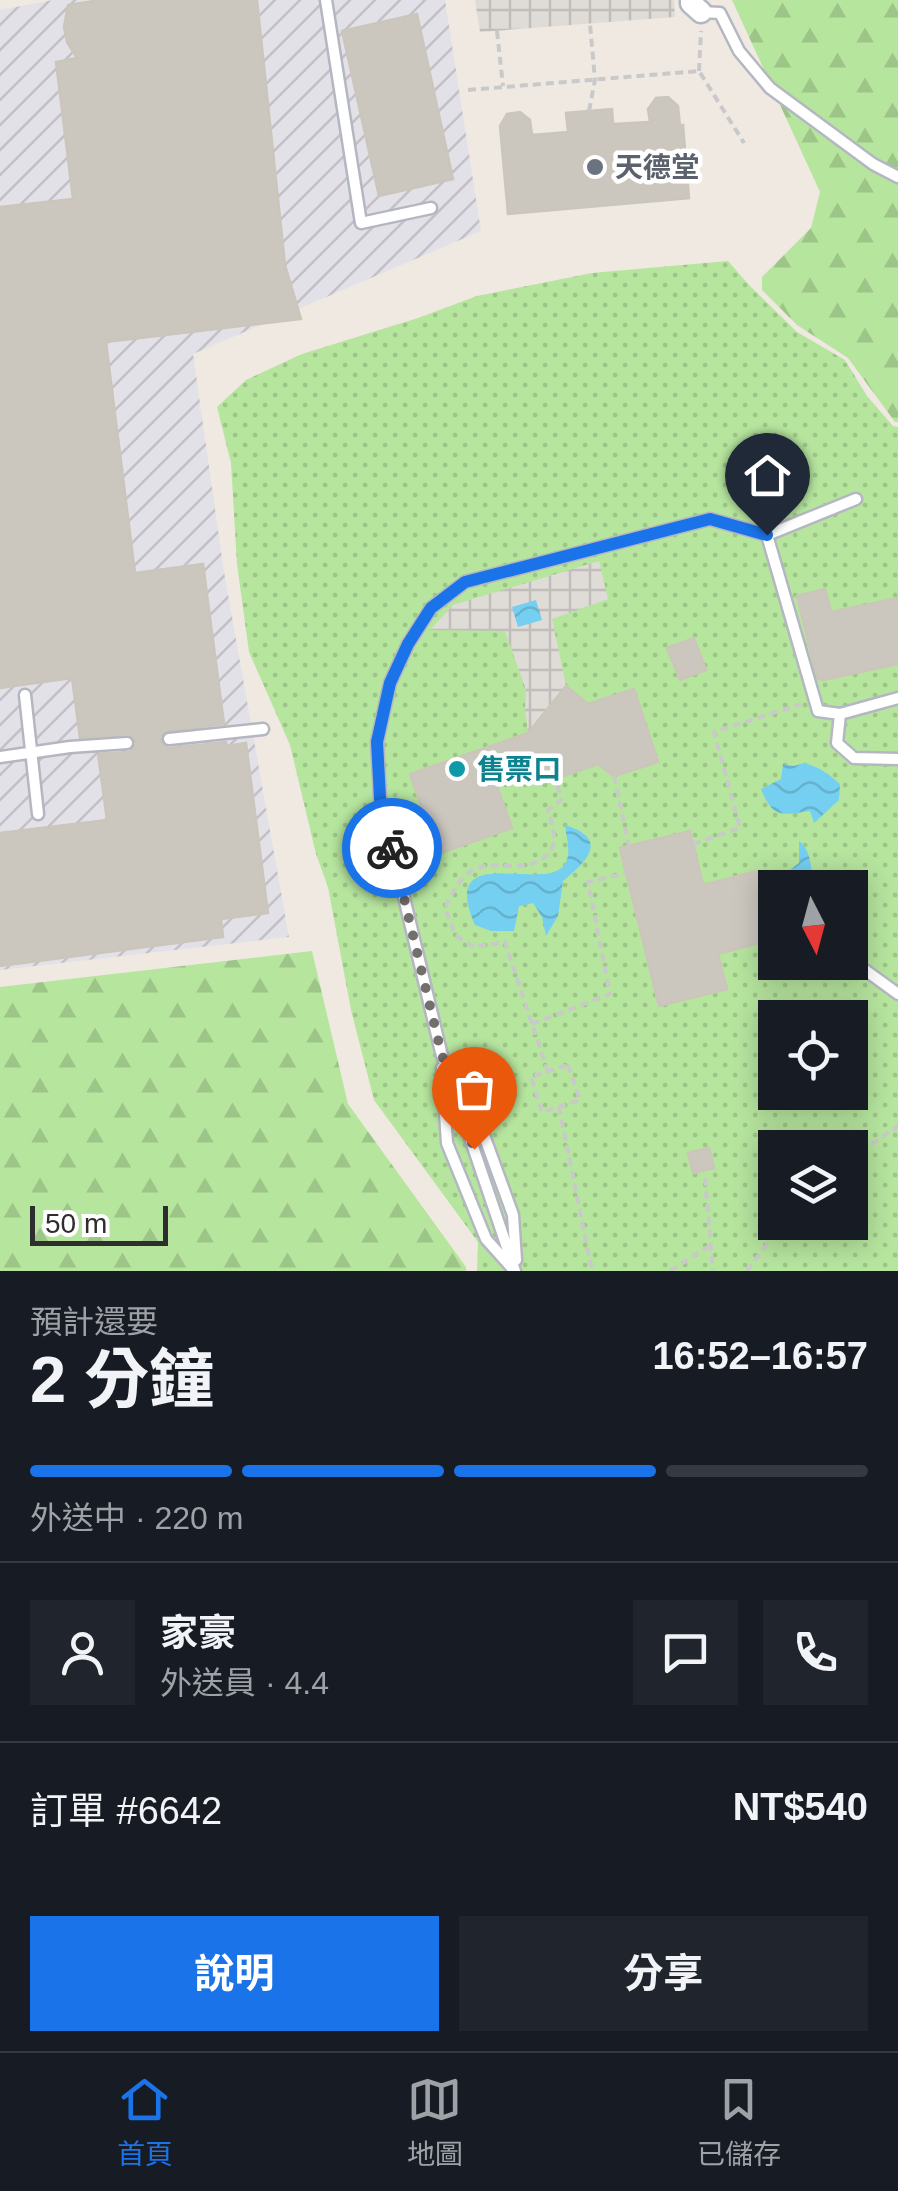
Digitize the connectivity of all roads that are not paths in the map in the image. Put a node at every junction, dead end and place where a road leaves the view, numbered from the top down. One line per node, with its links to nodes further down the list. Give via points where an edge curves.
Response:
1 (326, 0): 4 (lane, via 360,223)
2 (696, 6): 3 (lane, via 720,13 739,51 770,88)
3 (898, 176)
4 (431, 208)
5 (856, 499): 6 (lane)
6 (767, 535): 9 (lane, via 818,710); 19 (lane, via 710,519 465,582 431,608 408,644 390,683 377,742 380,798)
7 (25, 695): 13 (lane)
8 (898, 698): 9 (lane)
9 (840, 714): 15 (lane, via 837,743 854,758)
10 (263, 730): 11 (lane)
11 (168, 739)
12 (127, 743): 13 (lane)
13 (31, 753): 14 (lane); 16 (lane)
14 (0, 757)
15 (898, 759)
16 (38, 814)
17 (868, 972): 18 (lane)
18 (898, 994)
19 (441, 1052): 20 (lane); 20 (lane, via 447,1143 486,1239)
20 (515, 1271)

